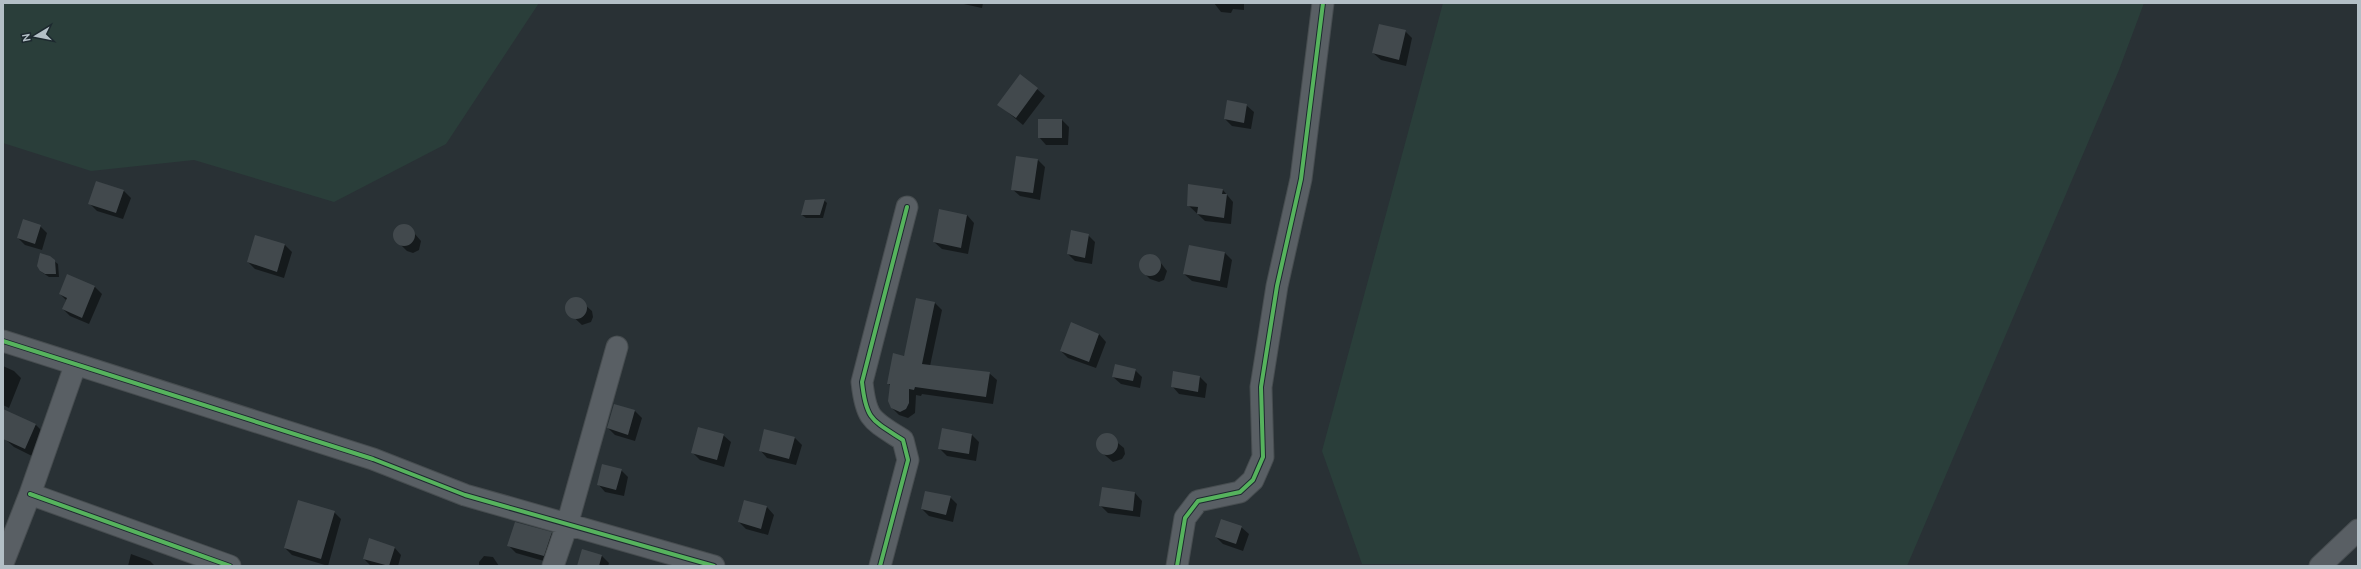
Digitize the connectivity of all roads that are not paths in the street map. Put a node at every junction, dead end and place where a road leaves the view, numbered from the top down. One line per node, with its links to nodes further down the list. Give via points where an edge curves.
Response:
1 (1323, 3): 14 (street, via 1301,179 1277,286 1261,387 1263,457 1253,480 1240,492 1198,501 1185,518)
2 (907, 208): 13 (street, via 862,382 864,404 872,420 903,440 908,460)
3 (3, 341): 5 (street)
4 (617, 347): 7 (street)
5 (75, 366): 6 (street); 7 (street, via 373,459 465,495)
6 (30, 494): 9 (street); 10 (street)
7 (567, 526): 11 (street); 12 (street)
8 (2358, 530): 15 (street)
9 (4, 565)
10 (230, 566)
11 (553, 566)
12 (714, 566)
13 (880, 566)
14 (1177, 566)
15 (2320, 566)

